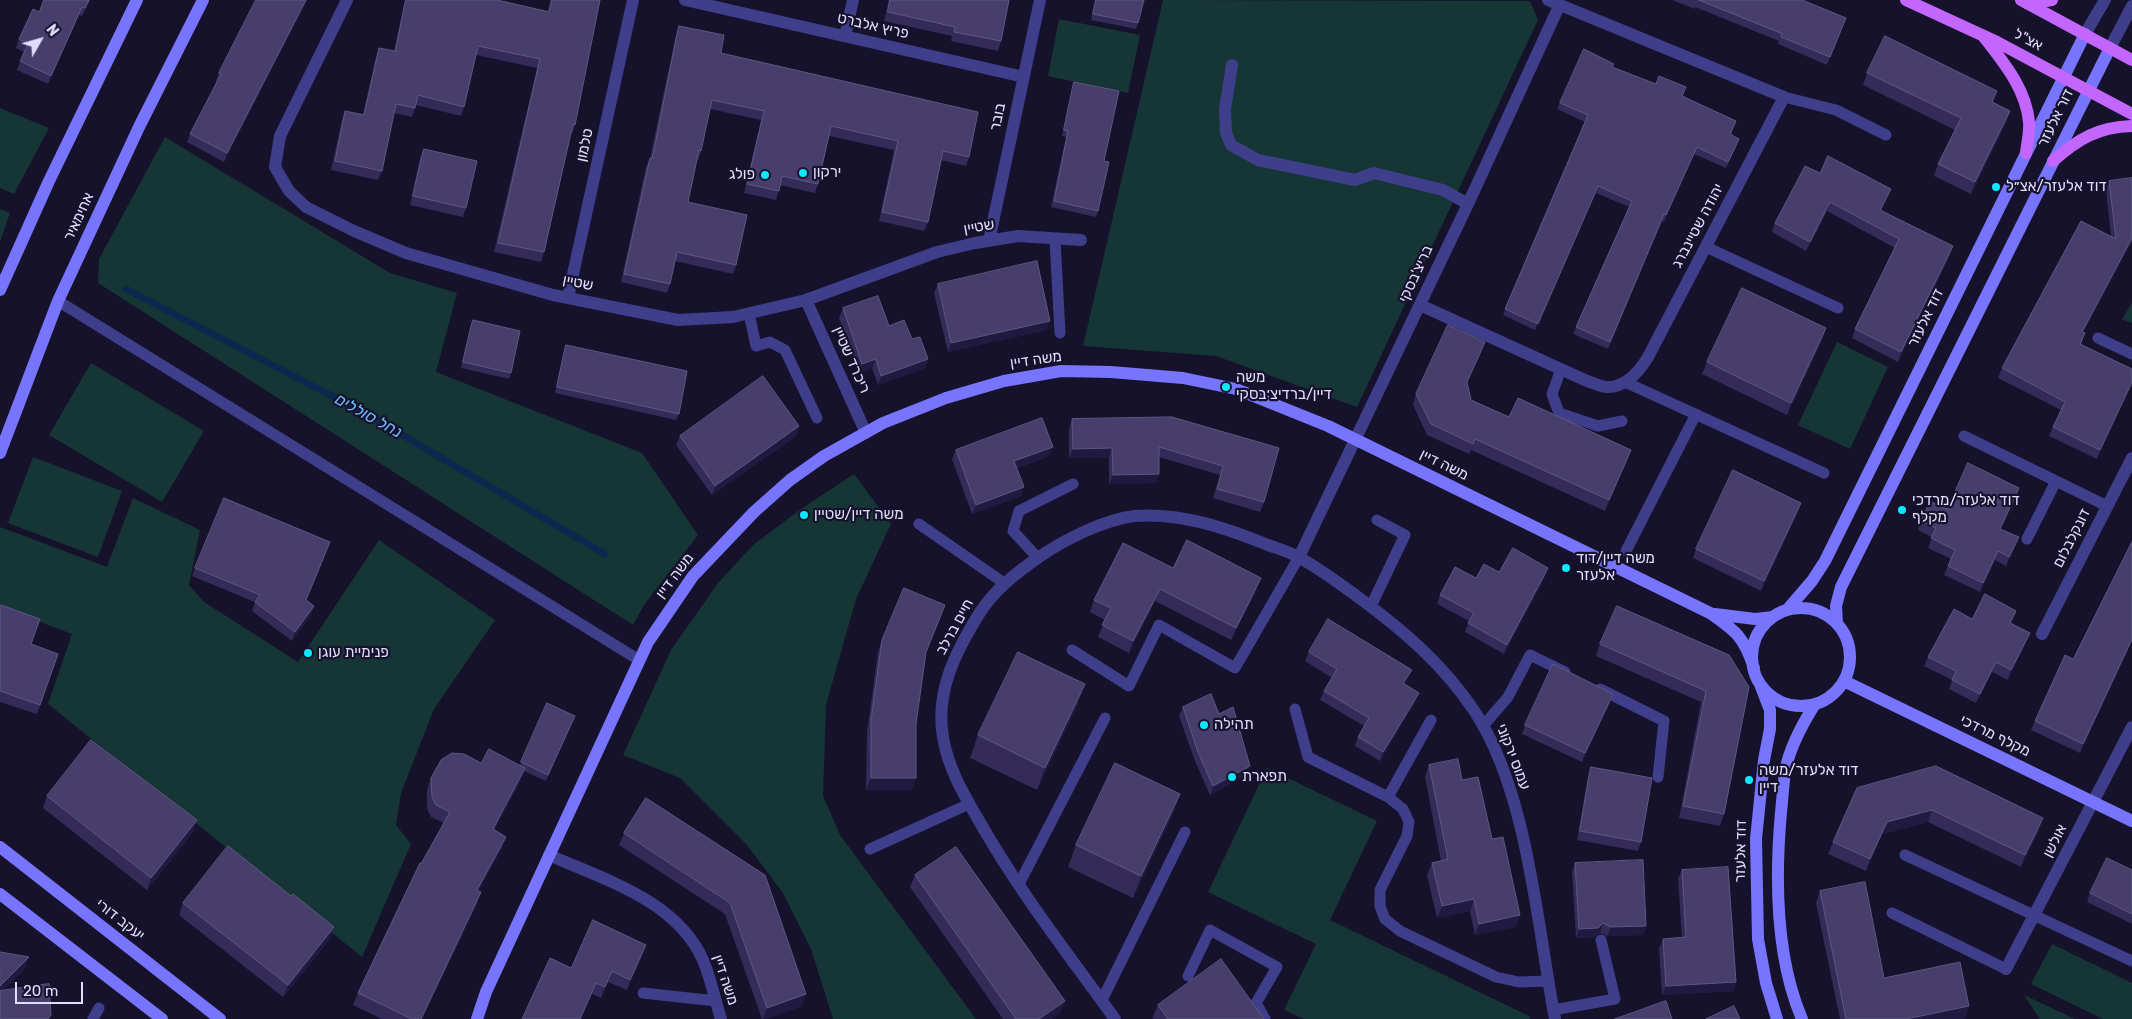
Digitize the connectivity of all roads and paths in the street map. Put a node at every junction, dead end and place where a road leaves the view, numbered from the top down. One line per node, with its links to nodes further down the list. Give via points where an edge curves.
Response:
1 (137, 0): 34 (street, via 48,181)
2 (202, 0): 37 (street, אחימאיר)
3 (347, 0): 35 (street, שטיין, via 280,136 274,167 289,191 306,207 406,252)
4 (633, 0): 35 (street, טלמון)
5 (685, 0): 16 (street, פריץ אלברט)
6 (853, 0): 16 (street)
7 (1040, 0): 20 (street, בובר)
8 (1906, 0): 15 (main road, אצ"ל)
9 (2052, 0): 12 (main road)
10 (2105, 0): 14 (street)
11 (1554, 2): 23 (street); 29 (street, בריצ'בסקי)
12 (2024, 2): 14 (main road)
13 (2132, 6): 17 (street)
14 (2084, 34): 17 (main road); 21 (street, דוד אלעזר)
15 (1983, 35): 21 (main road, אצ"ל); 27 (main road, via 2009,70 2025,99 2029,124)
16 (845, 36): 20 (street, פריץ אלברט)
17 (2110, 48): 18 (main road); 22 (street, דור אלעזר)
18 (2132, 60)
19 (1232, 65): 29 (street, via 1225,109 1226,133 1231,144 1258,160 1355,180 1374,173 1443,190)
20 (1024, 77): 32 (street, בובר)
21 (2063, 78): 22 (main road, אצ"ל); 27 (street, דוד אלעזר)
22 (2088, 91): 24 (main road, אצ"ל); 28 (street, דור אלעזר)
23 (1784, 97): 26 (lane, via 1836,110); 33 (street, יהודה שטיינברג)
24 (2132, 114)
25 (2132, 126): 28 (main road, via 2098,131 2074,142)
26 (1886, 135)
27 (2026, 153): 66 (street, דוד אלעזר, via 1825,561)
28 (2053, 161): 69 (street, via 1845,579 1836,606)
29 (1468, 204): 38 (street, בריצ'בסקי)
30 (1055, 239): 31 (street, שטיין); 32 (street, שטיין, via 1018,236); 41 (lane)
31 (1081, 240)
32 (989, 241): 36 (street, שטיין, via 938,252)
33 (1706, 247): 39 (lane); 45 (street, יהודה שטיינברג, via 1648,357 1639,372)
34 (0, 290)
35 (568, 297): 40 (street, שטיין, via 678,320)
36 (806, 300): 40 (street, שטיין); 49 (street, ריכרד שטיין)
37 (58, 301): 52 (street, אחימאיר); 72 (lane)
38 (1420, 304): 44 (street); 51 (street, בריצ'בסקי)
39 (1838, 308)
40 (749, 313): 47 (lane, via 756,346 770,342 785,350)
41 (1060, 333)
42 (2098, 338): 43 (lane)
43 (2132, 354)
44 (1561, 369): 45 (street, via 1606,387); 48 (lane, via 1552,394 1560,412 1598,426)
45 (1625, 382): 46 (lane)
46 (1696, 414): 54 (lane); 61 (lane)
47 (817, 418)
48 (1622, 420)
49 (866, 433): 51 (street, משה דיין, via 946,398 1004,381 1061,371 1183,378 1236,389); 72 (street, משה דיין, via 824,456 790,480 724,541 693,576)
50 (1964, 436): 55 (lane)
51 (1356, 440): 62 (street, בריצ'בסקי); 67 (street, משה דיין)
52 (0, 454)
53 (2132, 458): 57 (street, דונקלבלום)
54 (1824, 473)
55 (2056, 481): 57 (lane); 60 (lane)
56 (1073, 484): 63 (lane, via 1019,511 1013,531)
57 (2107, 506): 70 (street, דונקלבלום)
58 (1377, 520): 65 (lane, via 1405,535)
59 (918, 524): 64 (lane)
60 (2027, 539)
61 (1626, 551)
62 (1299, 557): 63 (street, חיים ברלב, via 1223,528 1191,520 1132,516 1077,535); 65 (street, עמוס ירקוני); 71 (lane, via 1235,668 1159,625 1130,686)
63 (1038, 558): 64 (street, חיים ברלב)
64 (1004, 583): 87 (street, חיים ברלב, via 986,604 958,650 942,701 942,734 947,758)
65 (1370, 606): 82 (street, עמוס ירקוני, via 1415,641 1446,672)
66 (1786, 610): 68 (street); 69 (street, via 1813,609)
67 (1710, 613): 68 (street, משה דיין, via 1755,619); 73 (street, משה דיין, via 1736,632)
68 (1773, 617): 73 (street, via 1756,640 1752,653)
69 (1837, 623): 75 (street, via 1846,636 1850,651 1850,667)
70 (2042, 634)
71 (1072, 650)
72 (639, 660): 92 (street, משה דיין)
73 (1754, 668): 76 (street)
74 (1575, 677): 82 (lane, via 1530,655 1508,697)
75 (1844, 681): 78 (street, via 1836,692); 86 (street, מקלף מרדכי)
76 (1760, 684): 78 (street, via 1784,703 1799,706); 117 (street, דוד אלעזר, via 1770,710 1770,730 1756,838 1758,939)
77 (1593, 686): 84 (lane, via 1664,721)
78 (1815, 704): 118 (street, via 1796,735 1787,764 1779,840 1781,936 1789,978)
79 (1295, 709): 85 (lane, via 1308,757)
80 (1105, 718): 94 (lane)
81 (1431, 720): 85 (lane)
82 (1483, 726): 102 (street, עמוס ירקוני, via 1507,780 1524,841)
83 (2132, 727): 86 (street, אולשן)
84 (1658, 777)
85 (1388, 797): 102 (lane, via 1403,809 1409,822 1407,836 1380,890 1380,906 1385,919 1400,932 1496,978 1519,982)
86 (2093, 802): 88 (street, מקלף מרדכי); 97 (street, אולשן)
87 (969, 804): 91 (lane); 94 (street, חיים ברלב, via 999,857)
88 (2132, 821)
89 (1185, 832): 105 (lane)
90 (0, 847): 111 (street, יעקב דורי)
91 (870, 849)
92 (549, 855): 103 (street, משה דיין); 106 (street, משה דיין, via 646,898 667,915 685,932 703,960)
93 (1905, 855): 97 (lane)
94 (1019, 884): 105 (street, חיים ברלב)
95 (0, 894): 110 (street)
96 (1892, 913): 100 (lane)
97 (2034, 915): 99 (lane); 100 (street, אולשן)
98 (1601, 940): 108 (lane, via 1615,999)
99 (2132, 961)
100 (2006, 969)
101 (1188, 976): 116 (lane, via 1210,930 1277,967 1256,1003)
102 (1548, 981): 108 (street, עמוס ירקוני)
103 (486, 992): 112 (street, משה דיין); 113 (street, משה דיין)
104 (643, 993): 106 (lane)
105 (1102, 1000): 115 (street, חיים ברלב)
106 (716, 1001): 114 (street, משה דיין)
107 (99, 1008): 109 (lane)
108 (1554, 1015)
109 (93, 1019)
110 (162, 1019)
111 (220, 1019)
112 (470, 1019)
113 (477, 1019)
114 (721, 1019)
115 (1115, 1019)
116 (1265, 1019)
117 (1777, 1019)
118 (1802, 1019)

